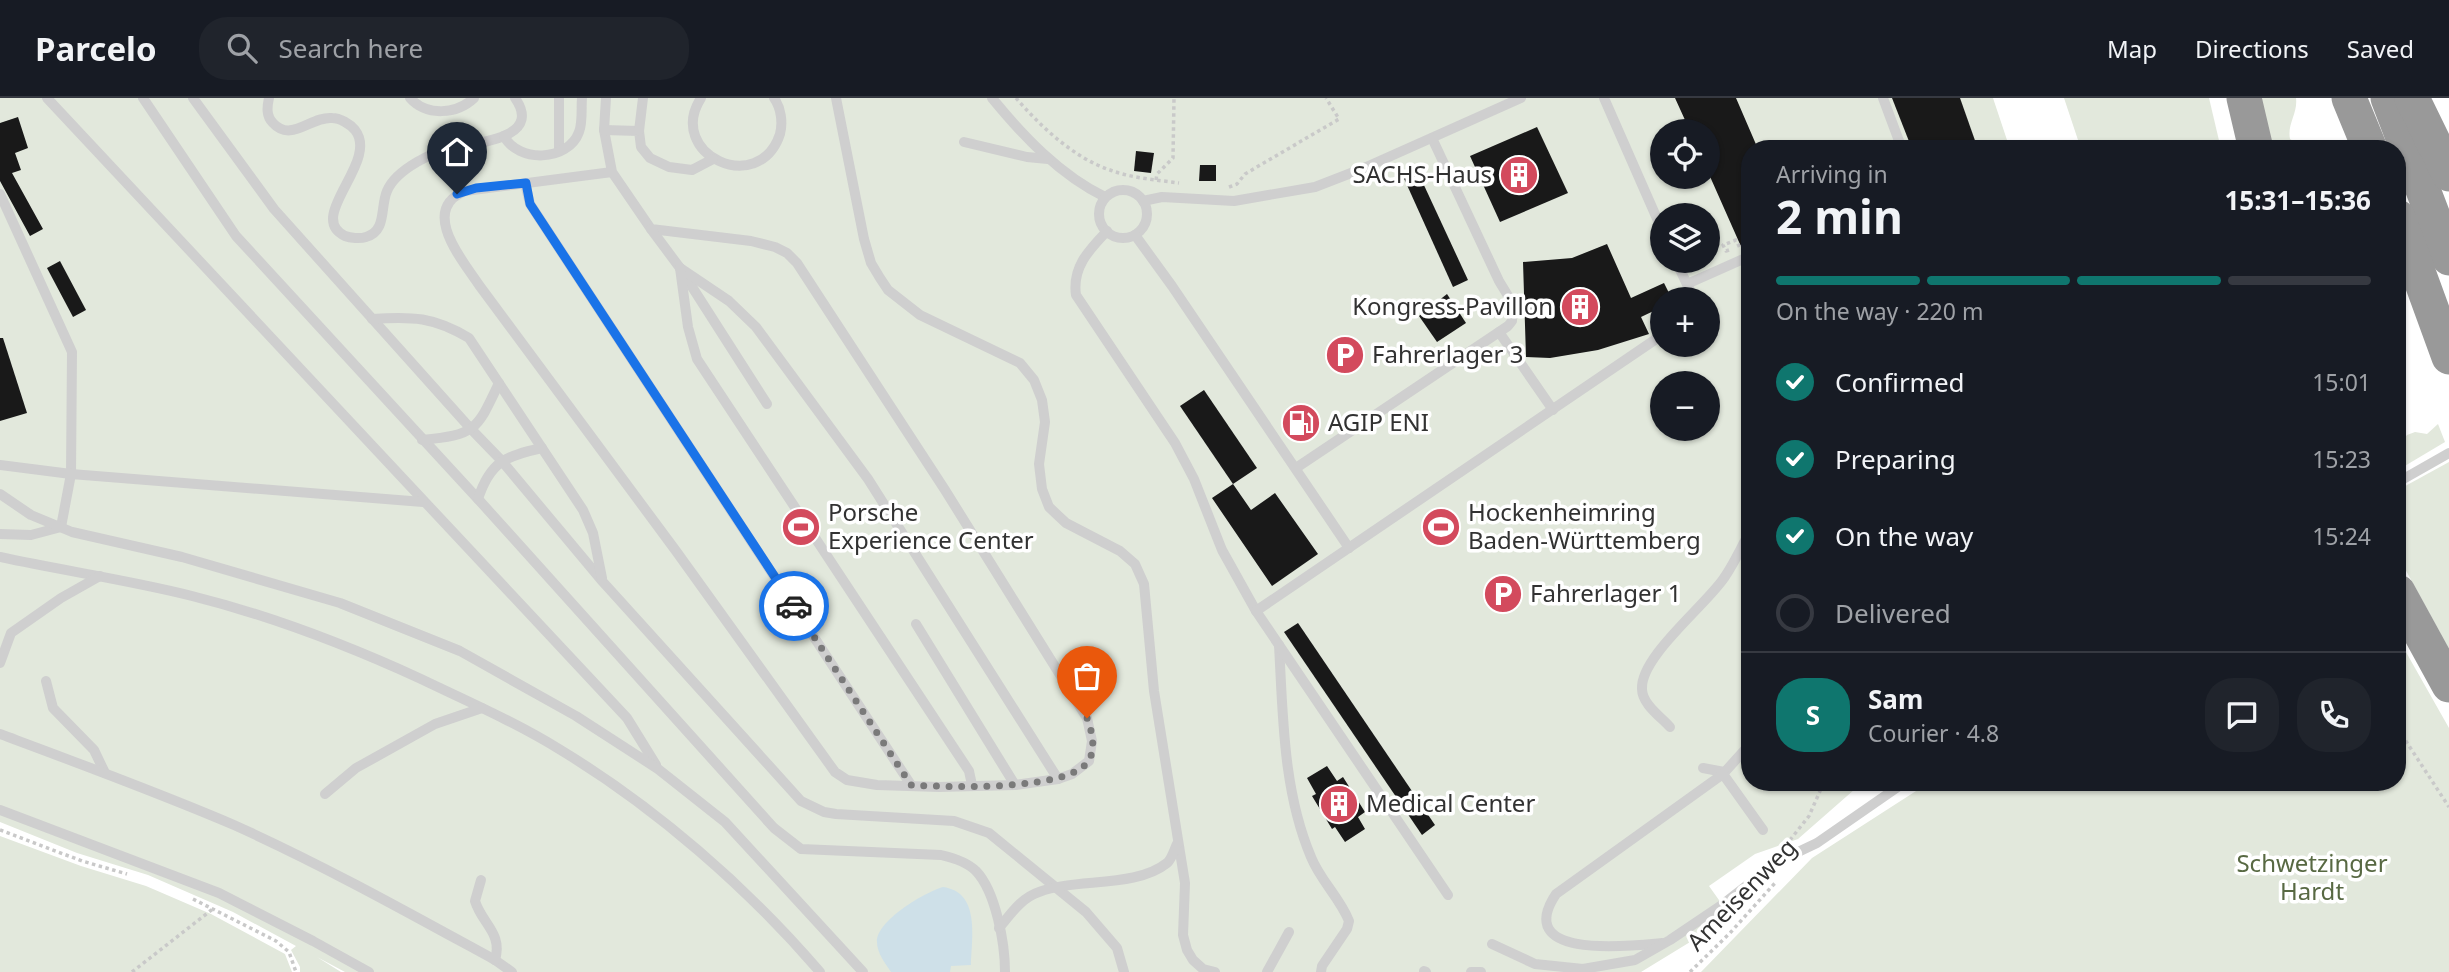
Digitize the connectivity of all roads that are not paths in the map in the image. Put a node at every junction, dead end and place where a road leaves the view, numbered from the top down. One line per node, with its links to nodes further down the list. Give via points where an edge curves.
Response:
1 (47, 98): 73 (lane)
2 (143, 98): 63 (lane, via 236,236)
3 (193, 98): 55 (lane, via 274,209)
4 (269, 98): 25 (lane, via 268,113 279,129 294,130 333,118 356,132 360,146 357,164 333,213 335,226 344,236 368,237 375,232 388,188 410,166 445,149)
5 (410, 98): 6 (lane, via 443,111 458,109)
6 (474, 98)
7 (515, 98): 25 (lane, via 521,118)
8 (559, 98): 35 (lane)
9 (582, 98): 35 (lane, via 580,130 570,145)
10 (606, 98): 23 (lane)
11 (643, 98): 24 (lane)
12 (701, 98): 36 (lane, via 693,120 695,135)
13 (774, 98): 36 (lane, via 781,130 768,154 742,166)
14 (836, 98): 104 (lane, via 864,239 880,278 920,315 1020,363 1042,400 1045,422 1039,464 1049,507 1066,523 1120,551 1135,564 1144,583 1154,691)
15 (992, 98): 37 (lane)
16 (1521, 98): 27 (lane)
17 (1604, 98): 44 (lane)
18 (1883, 98): 26 (lane)
19 (2244, 98): 30 (highway)
20 (2349, 98): 31 (highway)
21 (2388, 98): 32 (highway)
22 (2412, 98): 39 (highway)
23 (604, 130): 24 (lane); 38 (lane)
24 (639, 131): 36 (lane, via 641,147 650,158 669,167 692,170)
25 (504, 136): 35 (lane, via 513,147 537,156)
26 (1898, 137): 28 (lane); 29 (lane)
27 (1432, 138): 43 (lane, via 1315,187 1234,201 1162,197); 56 (lane, via 1513,304 1512,321)
28 (1897, 140)
29 (1899, 140)
30 (2254, 140)
31 (2366, 140)
32 (2404, 140)
33 (964, 142): 37 (lane)
34 (2406, 145): 49 (highway)
35 (559, 150)
36 (713, 159)
37 (1048, 159): 42 (lane)
38 (612, 172): 40 (lane); 45 (lane)
39 (2449, 174)
40 (526, 183): 97 (lane, via 530,204); 97 (lane, via 457,194 447,205 450,240 835,772 856,782)
41 (0, 194): 69 (lane, via 72,352)
42 (1105, 197): 43 (lane, via 1129,190); 46 (lane, via 1099,211)
43 (1143, 201): 47 (lane, via 1148,214)
44 (1650, 203)
45 (651, 229): 51 (lane); 96 (lane, via 751,241 787,253 797,263 1087,718 1093,741 1089,761)
46 (1107, 231): 47 (lane, via 1121,237); 82 (lane, via 1078,269 1076,295 1175,443 1222,550)
47 (1135, 235): 68 (lane)
48 (2406, 239): 58 (highway)
49 (2449, 258)
50 (1741, 260): 53 (lane)
51 (680, 268): 60 (lane); 96 (lane, via 729,301 765,338 869,479); 98 (lane, via 697,359 969,771)
52 (1682, 273): 53 (lane)
53 (1687, 284): 54 (lane)
54 (1688, 287)
55 (372, 319): 59 (lane, via 411,318 448,326 469,338); 62 (lane)
56 (1499, 332): 61 (lane); 68 (lane)
57 (1650, 343): 61 (lane)
58 (2449, 357)
59 (499, 383): 62 (lane); 64 (lane)
60 (766, 404)
61 (1553, 410): 76 (lane)
62 (471, 429): 63 (lane, via 449,438); 66 (lane)
63 (422, 440): 72 (lane)
64 (542, 448): 66 (lane); 80 (lane, via 583,510)
65 (2449, 453): 70 (lane)
66 (501, 460): 72 (lane, via 485,479); 80 (lane)
67 (0, 464): 69 (lane)
68 (1296, 468): 76 (lane)
69 (71, 474): 73 (lane); 74 (lane)
70 (2406, 477)
71 (0, 494): 74 (lane)
72 (478, 499): 108 (lane, via 787,840 801,849 941,855 961,861 976,871 987,888)
73 (423, 502): 93 (lane, via 627,718)
74 (61, 527): 75 (lane, via 31,535); 93 (lane, via 340,603 460,652 576,716)
75 (0, 534)
76 (1349, 548): 82 (lane)
77 (1741, 548): 89 (lane, via 1725,578 1644,671 1641,687 1645,700)
78 (0, 557): 79 (lane)
79 (100, 576): 85 (lane, via 11,633); 88 (lane, via 193,596 316,634)
80 (603, 582): 106 (lane, via 801,801 836,814 971,825 989,833)
81 (2406, 607): 87 (highway)
82 (1256, 611): 84 (lane)
83 (916, 624): 99 (lane)
84 (1279, 645): 107 (lane); 122 (lane, via 1295,812 1311,857 1349,921)
85 (0, 663)
86 (47, 681): 94 (lane, via 53,708 93,750)
87 (2449, 685)
88 (482, 708): 101 (lane, via 435,724 356,768); 116 (lane, via 558,748 637,802 709,861)
89 (1670, 727)
90 (0, 734): 94 (lane)
91 (1741, 754): 95 (lane)
92 (1703, 768): 95 (lane)
93 (658, 769): 117 (lane, via 725,822)
94 (105, 773): 112 (lane, via 234,825 345,878)
95 (1723, 773): 103 (lane); 110 (lane, via 1556,894 1546,914 1549,928 1559,939 1582,946)
96 (1058, 779): 99 (lane)
97 (911, 785): 98 (lane)
98 (972, 785): 99 (lane)
99 (1015, 785)
100 (1892, 791): 110 (lane, via 1817,843 1777,863)
101 (325, 794)
102 (0, 810): 114 (lane, via 219,893)
103 (1763, 830)
104 (1177, 844): 106 (lane, via 1169,862 1145,874); 120 (lane, via 1185,883 1183,935 1187,950 1203,969)
105 (481, 880): 112 (lane, via 475,901 497,940)
106 (1056, 887): 108 (lane, via 1022,901); 119 (lane, via 1117,947)
107 (1448, 895)
108 (999, 928): 118 (lane)
109 (1289, 932): 121 (lane)
110 (1665, 943): 113 (lane)
111 (1492, 944): 113 (lane, via 1535,964 1583,969)
112 (495, 960): 115 (lane)
113 (1635, 960): 125 (lane)
114 (369, 972)
115 (512, 972)
116 (820, 972)
117 (863, 972)
118 (1005, 972)
119 (1124, 972)
120 (1215, 972)
121 (1267, 972)
122 (1321, 972)
123 (1471, 972): 124 (lane)
124 (1481, 972)
125 (1622, 972)

